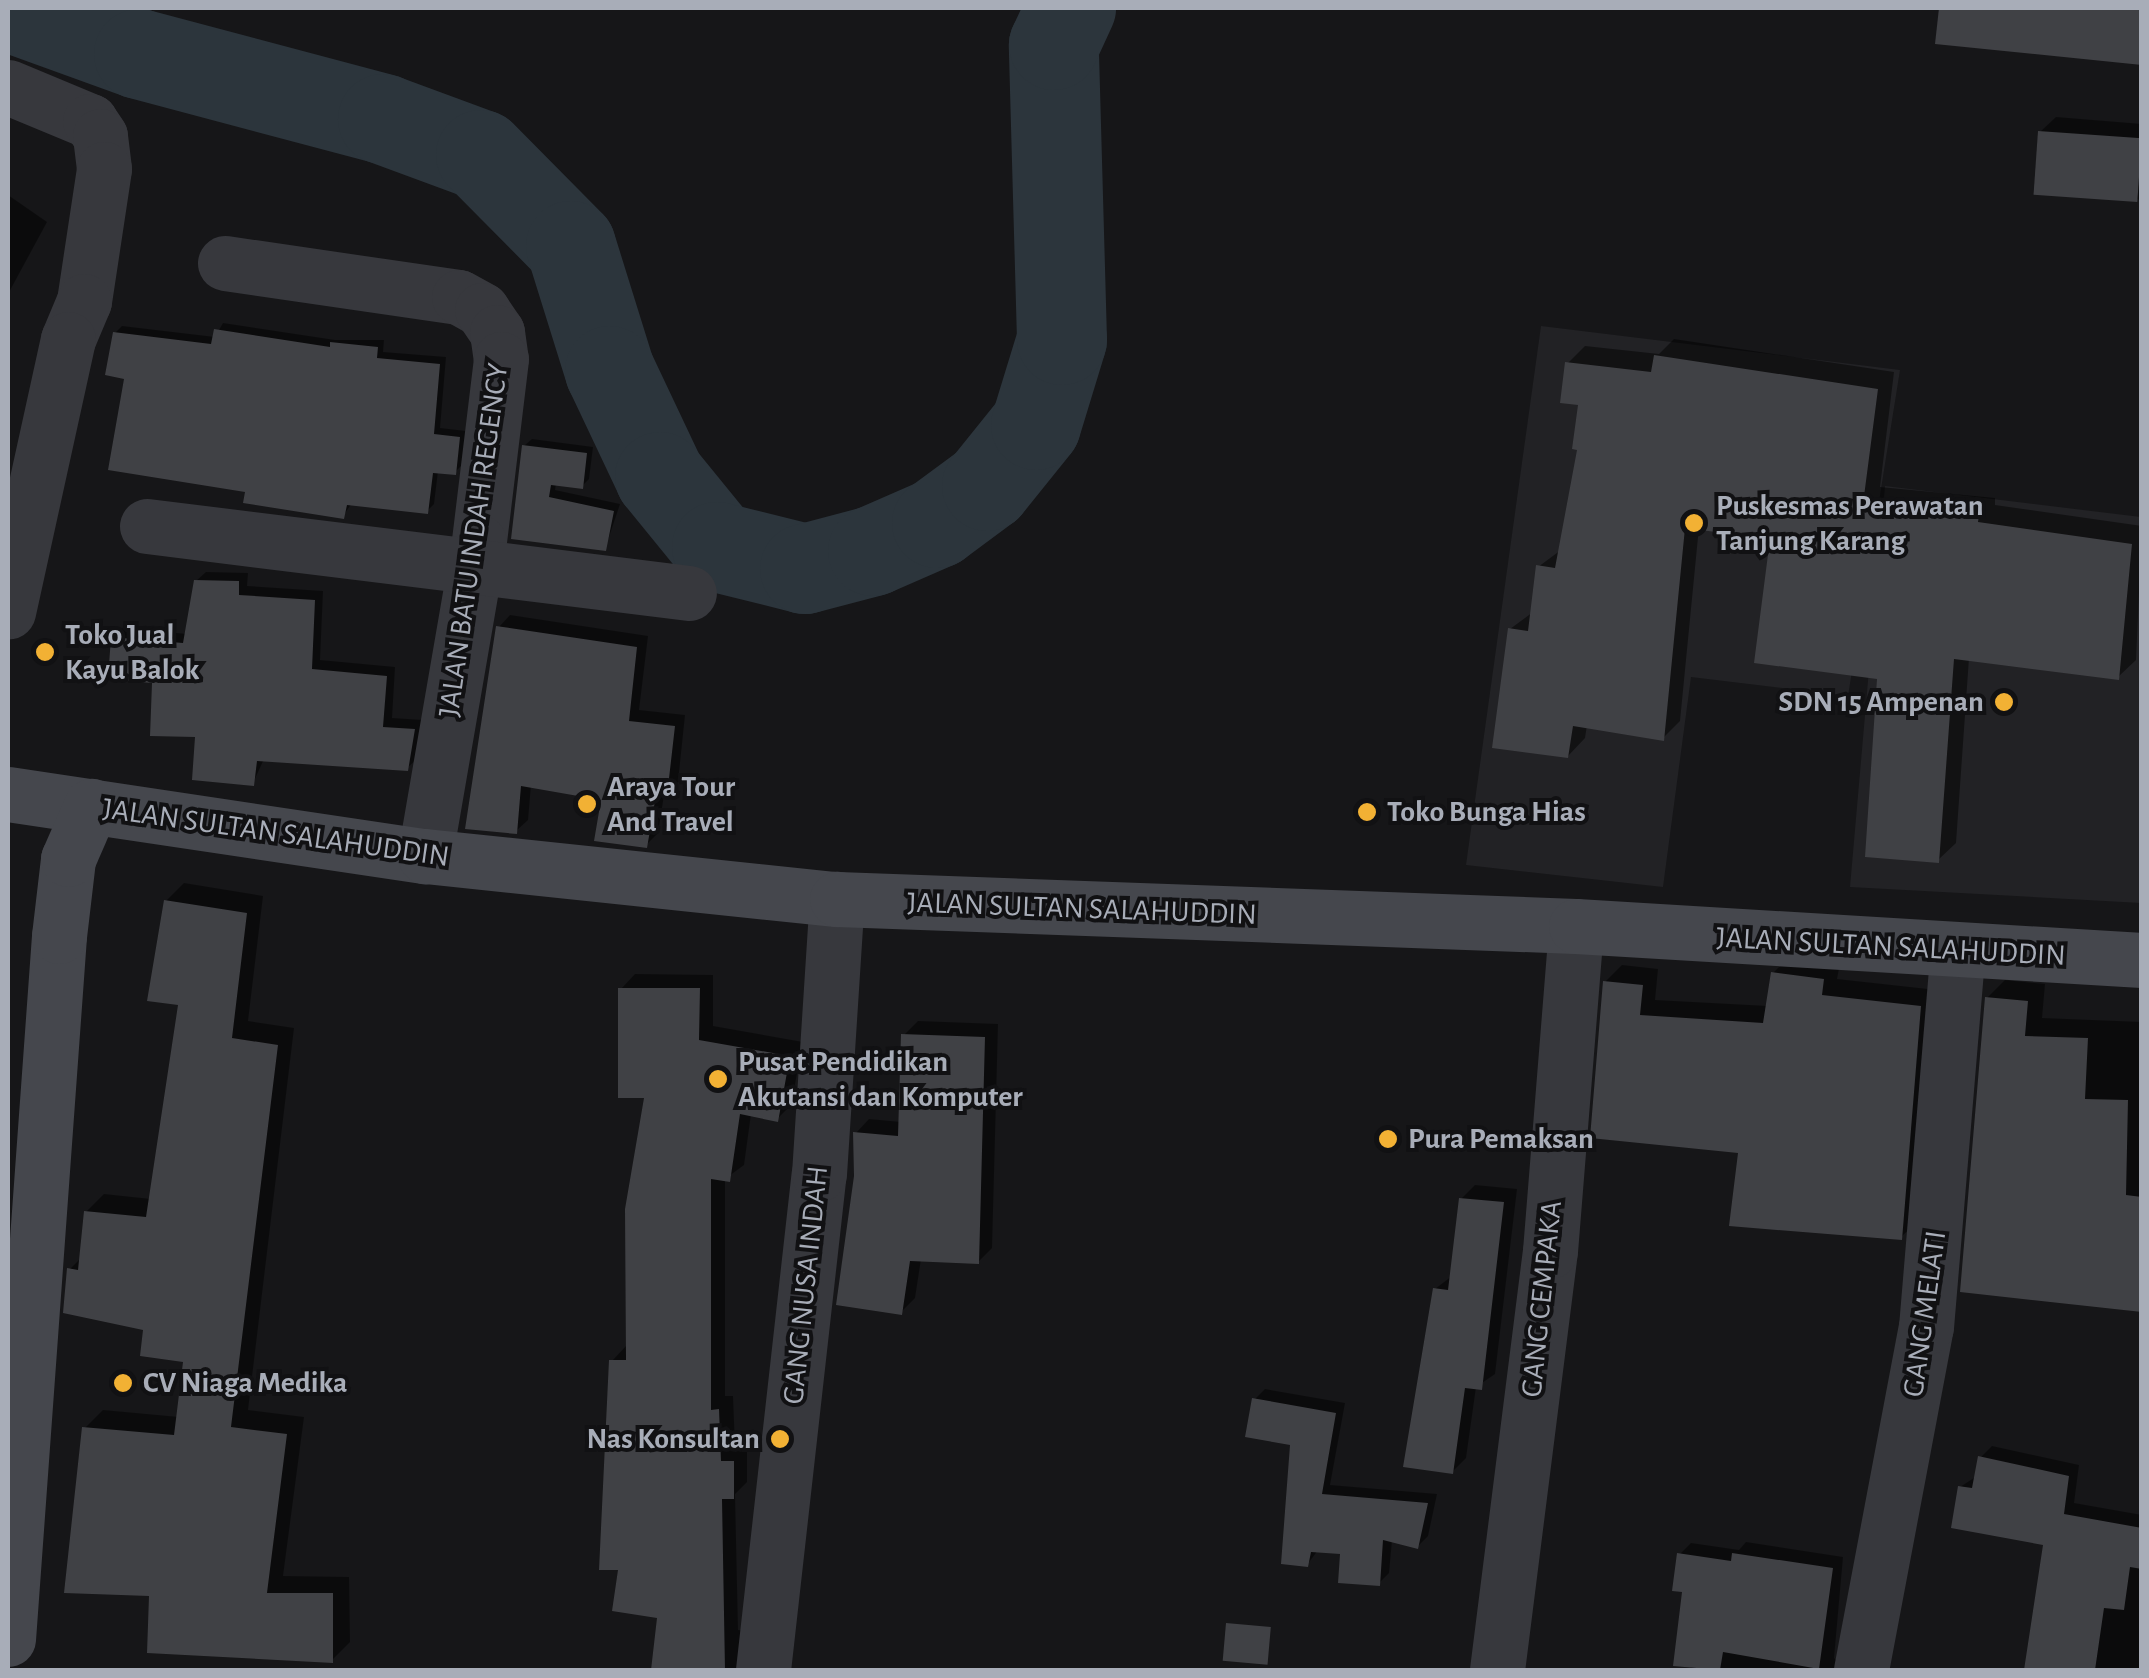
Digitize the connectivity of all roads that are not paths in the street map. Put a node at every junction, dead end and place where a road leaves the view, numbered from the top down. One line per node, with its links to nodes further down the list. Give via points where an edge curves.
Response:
1 (8, 87): 6 (street, via 90,120 100,136 104,169 84,300 68,339)
2 (225, 263): 4 (street, JALAN BATU INDAH REGENCY, via 450,295 489,316 502,350)
3 (147, 526): 4 (street)
4 (475, 567): 5 (street); 9 (street, JALAN BATU INDAH REGENCY)
5 (689, 593)
6 (8, 612)
7 (18, 795): 8 (main road, JALAN SULTAN SALAHUDDIN)
8 (91, 806): 9 (main road, JALAN SULTAN SALAHUDDIN); 14 (main road, via 68,859 58,936)
9 (425, 856): 10 (main road, JALAN SULTAN SALAHUDDIN)
10 (837, 899): 11 (main road, JALAN SULTAN SALAHUDDIN); 15 (street, GANG NUSA INDAH, via 820,1174)
11 (1576, 926): 12 (main road, JALAN SULTAN SALAHUDDIN); 16 (street, GANG CEMPAKA, via 1550,1251)
12 (1957, 954): 13 (main road, JALAN SULTAN SALAHUDDIN); 17 (street, GANG MELATI, via 1926,1327)
13 (2142, 960)
14 (8, 1638)
15 (763, 1670)
16 (1496, 1670)
17 (1860, 1670)

